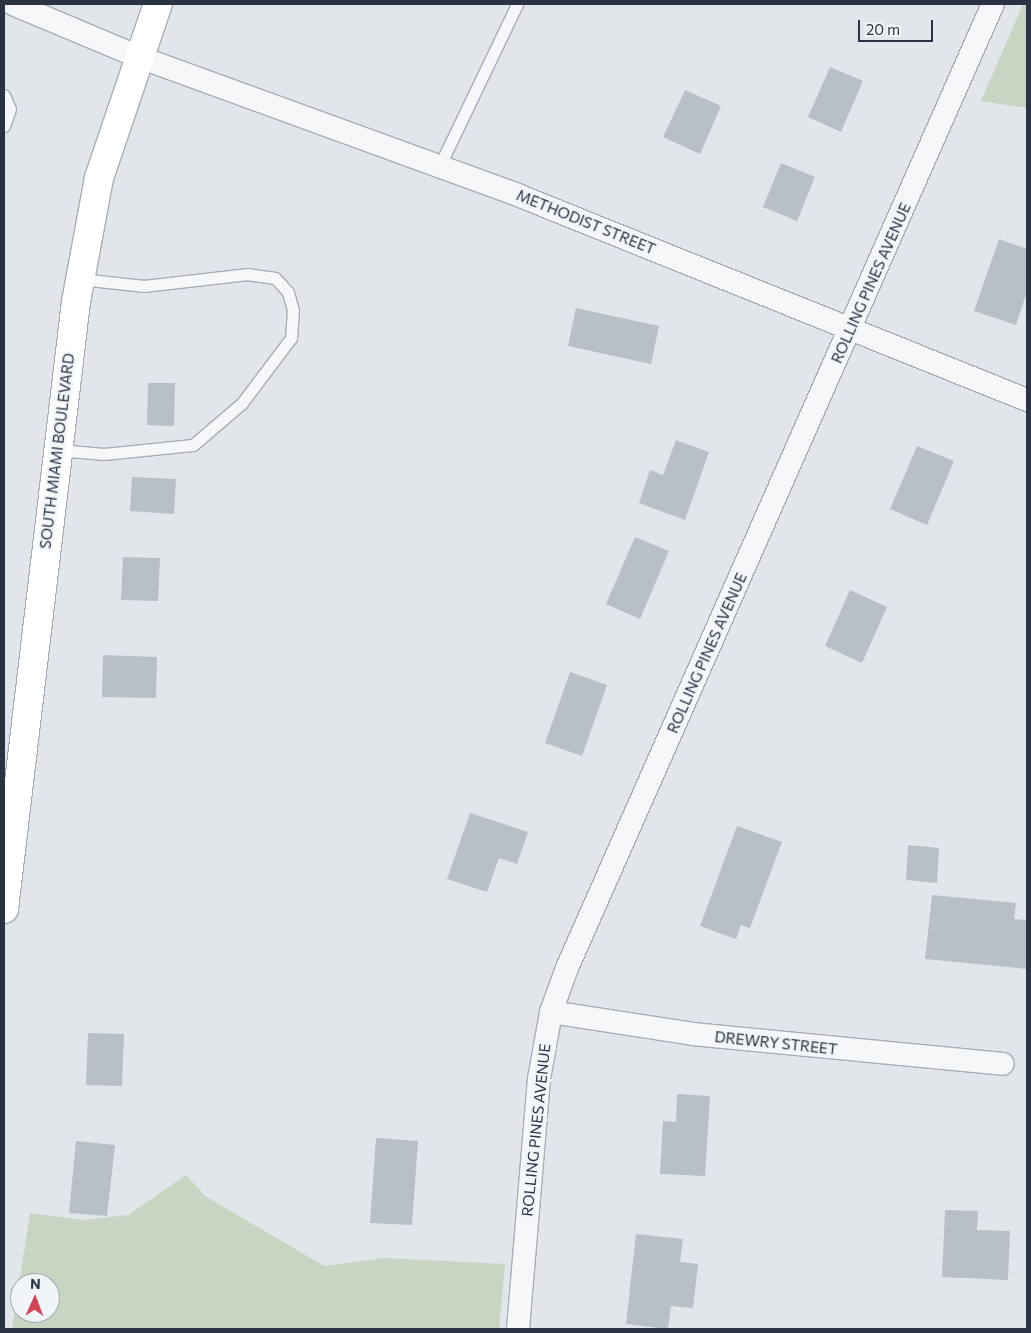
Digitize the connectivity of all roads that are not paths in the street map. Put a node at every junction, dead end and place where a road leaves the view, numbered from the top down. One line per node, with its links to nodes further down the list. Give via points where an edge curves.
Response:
1 (13, 4): 5 (street, METHODIST STREET)
2 (158, 4): 5 (main road, SOUTH MIAMI BOULEVARD)
3 (517, 4): 8 (lane)
4 (993, 4): 10 (street, ROLLING PINES AVENUE)
5 (140, 57): 8 (street, METHODIST STREET); 9 (main road, SOUTH MIAMI BOULEVARD, via 99,178)
6 (4, 95): 7 (lane, via 10,109)
7 (4, 126)
8 (439, 167): 10 (street, METHODIST STREET, via 520,196)
9 (80, 279): 12 (main road, SOUTH MIAMI BOULEVARD); 12 (lane, via 144,286 248,274 275,278 288,292 292,310 291,338 242,403 193,445 104,454)
10 (850, 330): 11 (street, METHODIST STREET); 14 (street, ROLLING PINES AVENUE, via 571,958)
11 (1027, 400)
12 (56, 450): 13 (main road, SOUTH MIAMI BOULEVARD)
13 (4, 909)
14 (551, 1012): 15 (street, DREWRY STREET, via 693,1034); 16 (street, ROLLING PINES AVENUE, via 534,1129)
15 (1003, 1064)
16 (518, 1329)

